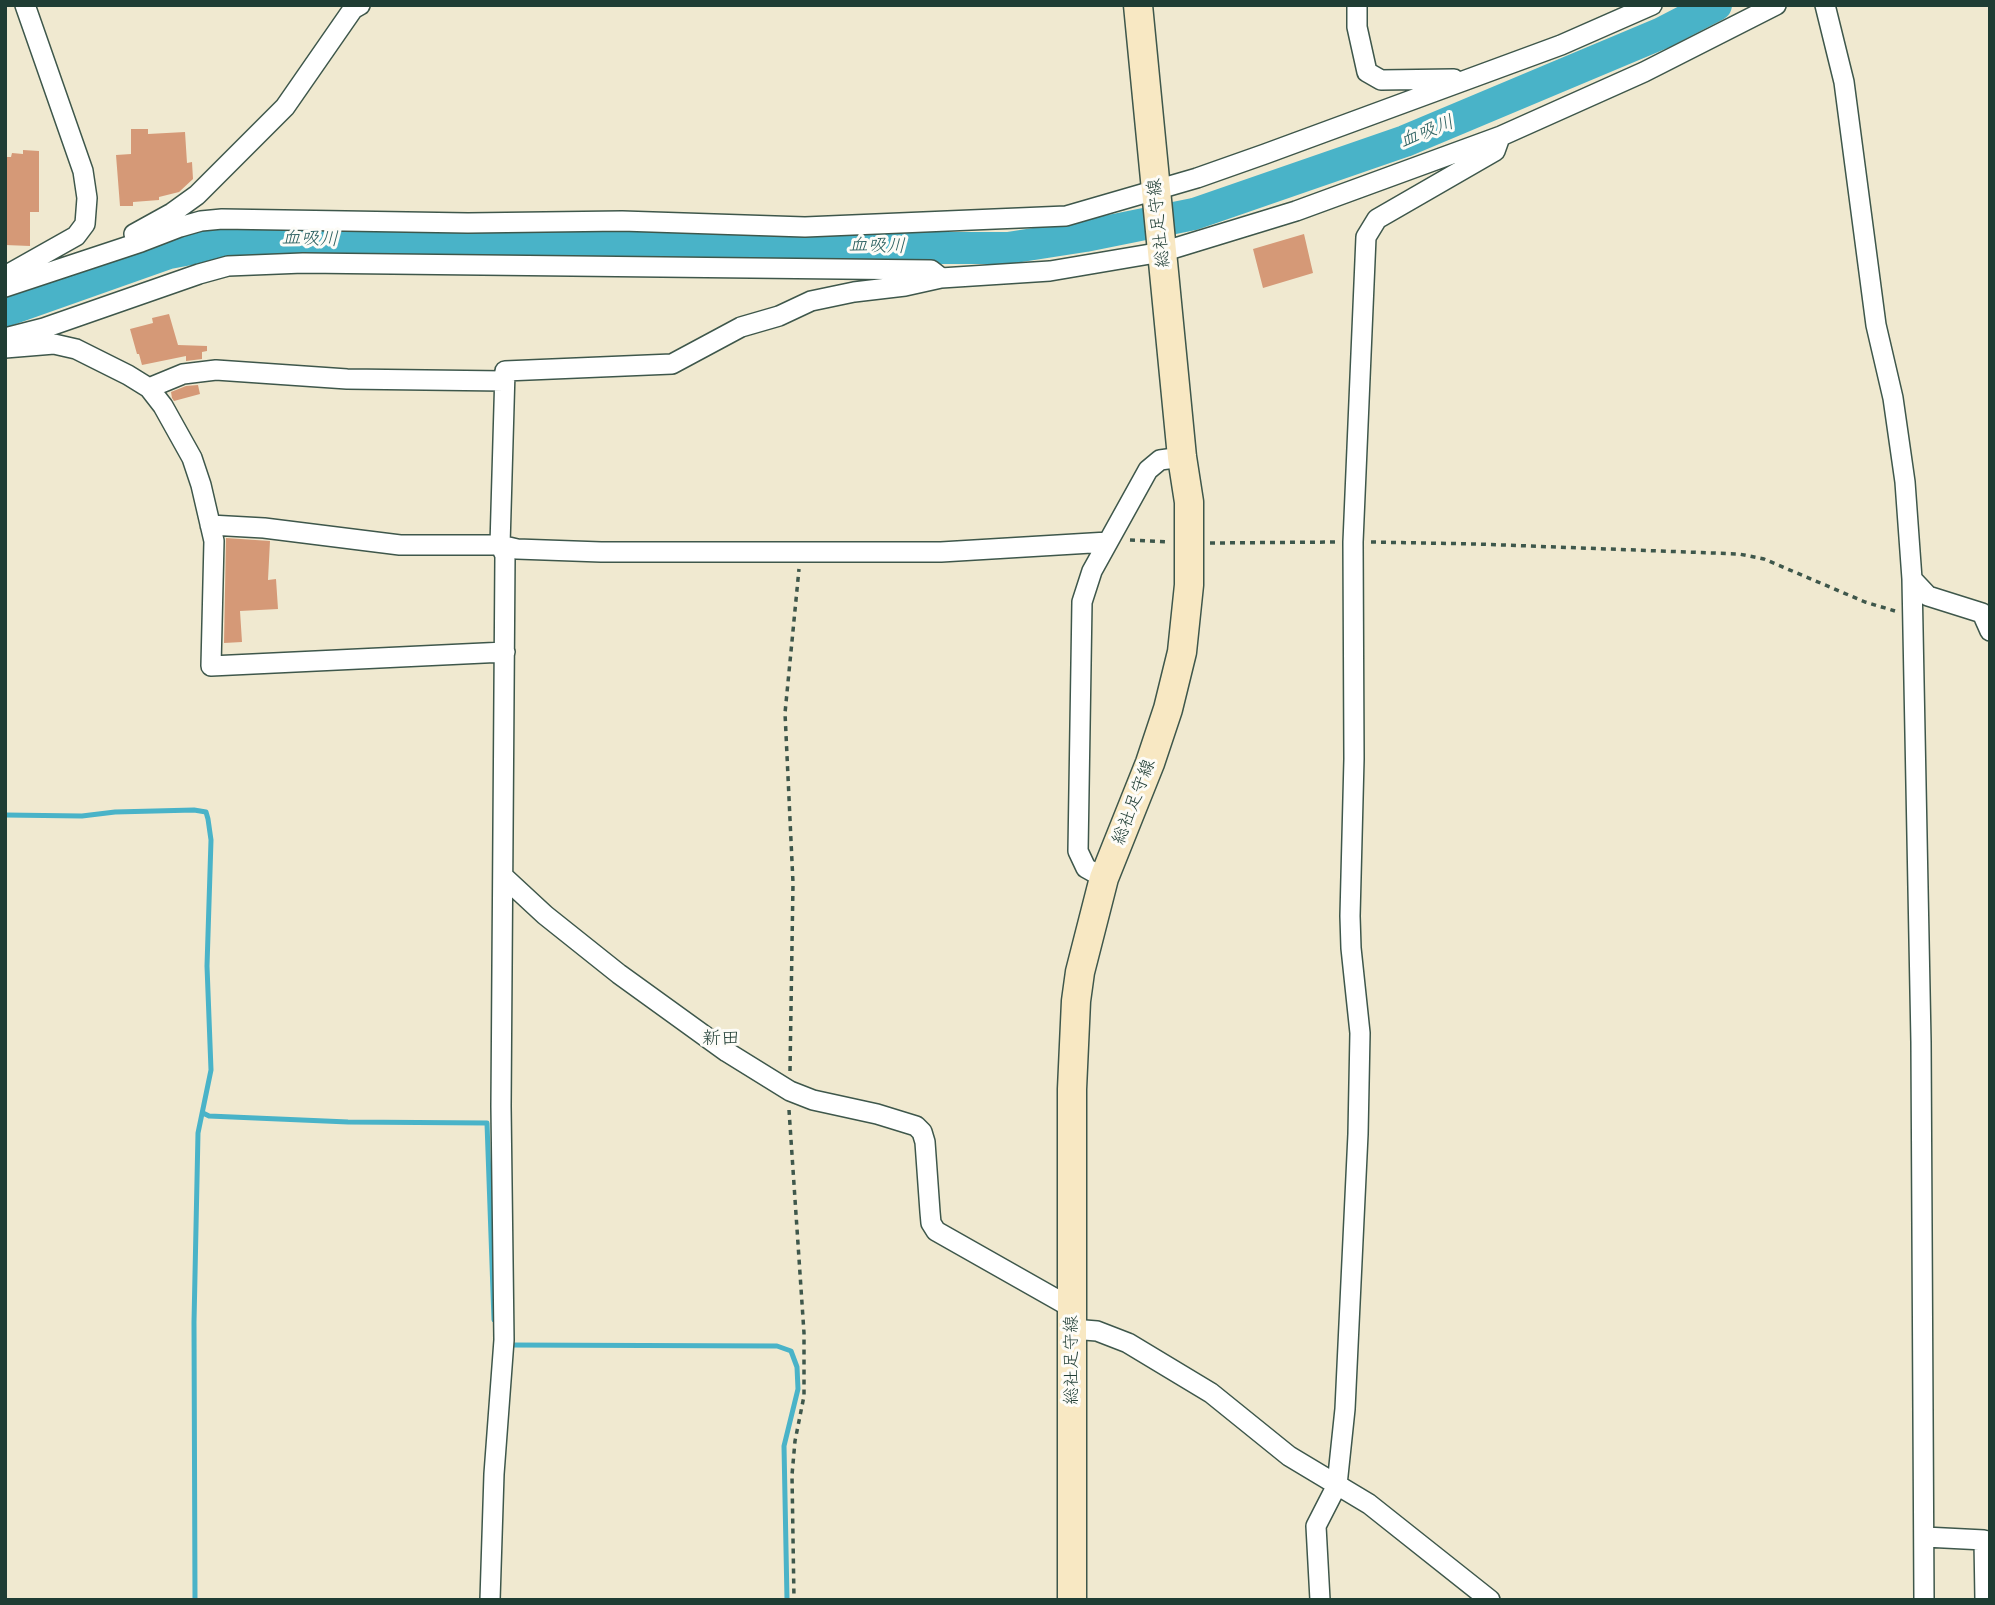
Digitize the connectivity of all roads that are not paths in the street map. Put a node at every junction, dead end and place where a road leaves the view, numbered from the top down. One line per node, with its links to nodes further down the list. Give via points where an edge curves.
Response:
1 (25, 5): 13 (street, via 83,171 85,225 76,236)
2 (360, 5): 12 (street, via 285,107 197,195)
3 (1138, 5): 10 (main road, 総社足守線)
4 (1357, 5): 8 (street, via 1367,72 1381,80)
5 (1652, 5): 8 (street)
6 (1776, 5): 9 (street, via 1644,72)
7 (1825, 5): 24 (street, via 1844,82 1876,325 1893,398)
8 (1470, 79): 10 (street)
9 (1501, 136): 11 (street, via 1296,211); 30 (street, via 1495,151 1377,219 1366,236 1353,542 1350,916 1360,1045 1345,1409)
10 (1156, 195): 11 (main road, 総社足守線); 12 (street, via 1066,216 805,227 222,219 180,227)
11 (1162, 247): 14 (street, via 1050,271); 20 (main road, 総社足守線)
12 (107, 252): 15 (street)
13 (5, 276)
14 (941, 278): 16 (street, via 931,270 228,266); 18 (street, via 811,301 741,327 672,364 505,371)
15 (5, 287)
16 (5, 338)
17 (5, 348): 19 (street, via 54,344 76,349)
18 (504, 381): 19 (street, via 347,379 216,370 183,374); 23 (street)
19 (149, 388): 21 (street, via 192,458)
20 (1182, 457): 22 (street, via 1160,460 1148,470); 28 (main road, 総社足守線, via 1189,543 1182,652 1150,763)
21 (210, 525): 23 (street, via 400,545); 26 (street, via 214,541 211,666)
22 (1109, 541): 23 (street, via 941,552 801,554 601,552); 28 (street, via 1082,602 1080,676 1078,851 1086,868)
23 (500, 545): 26 (street, via 505,555)
24 (1912, 579): 25 (street, via 1928,596 1982,613); 31 (street)
25 (1990, 631)
26 (505, 652): 27 (street)
27 (504, 877): 29 (street, via 619,974 790,1091 916,1126 925,1142 931,1223 936,1231); 32 (street, via 501,1120 505,1340)
28 (1104, 878): 29 (main road, 総社足守線, via 1080,972 1074,1028)
29 (1072, 1318): 30 (street, via 1128,1343 1211,1393 1289,1456); 33 (main road, 総社足守線)
30 (1337, 1485): 34 (street, via 1315,1526); 35 (street, via 1369,1504)
31 (1924, 1537): 36 (street); 37 (street, via 1984,1540)
32 (490, 1600)
33 (1072, 1600)
34 (1320, 1600)
35 (1490, 1600)
36 (1924, 1600)
37 (1985, 1600)

